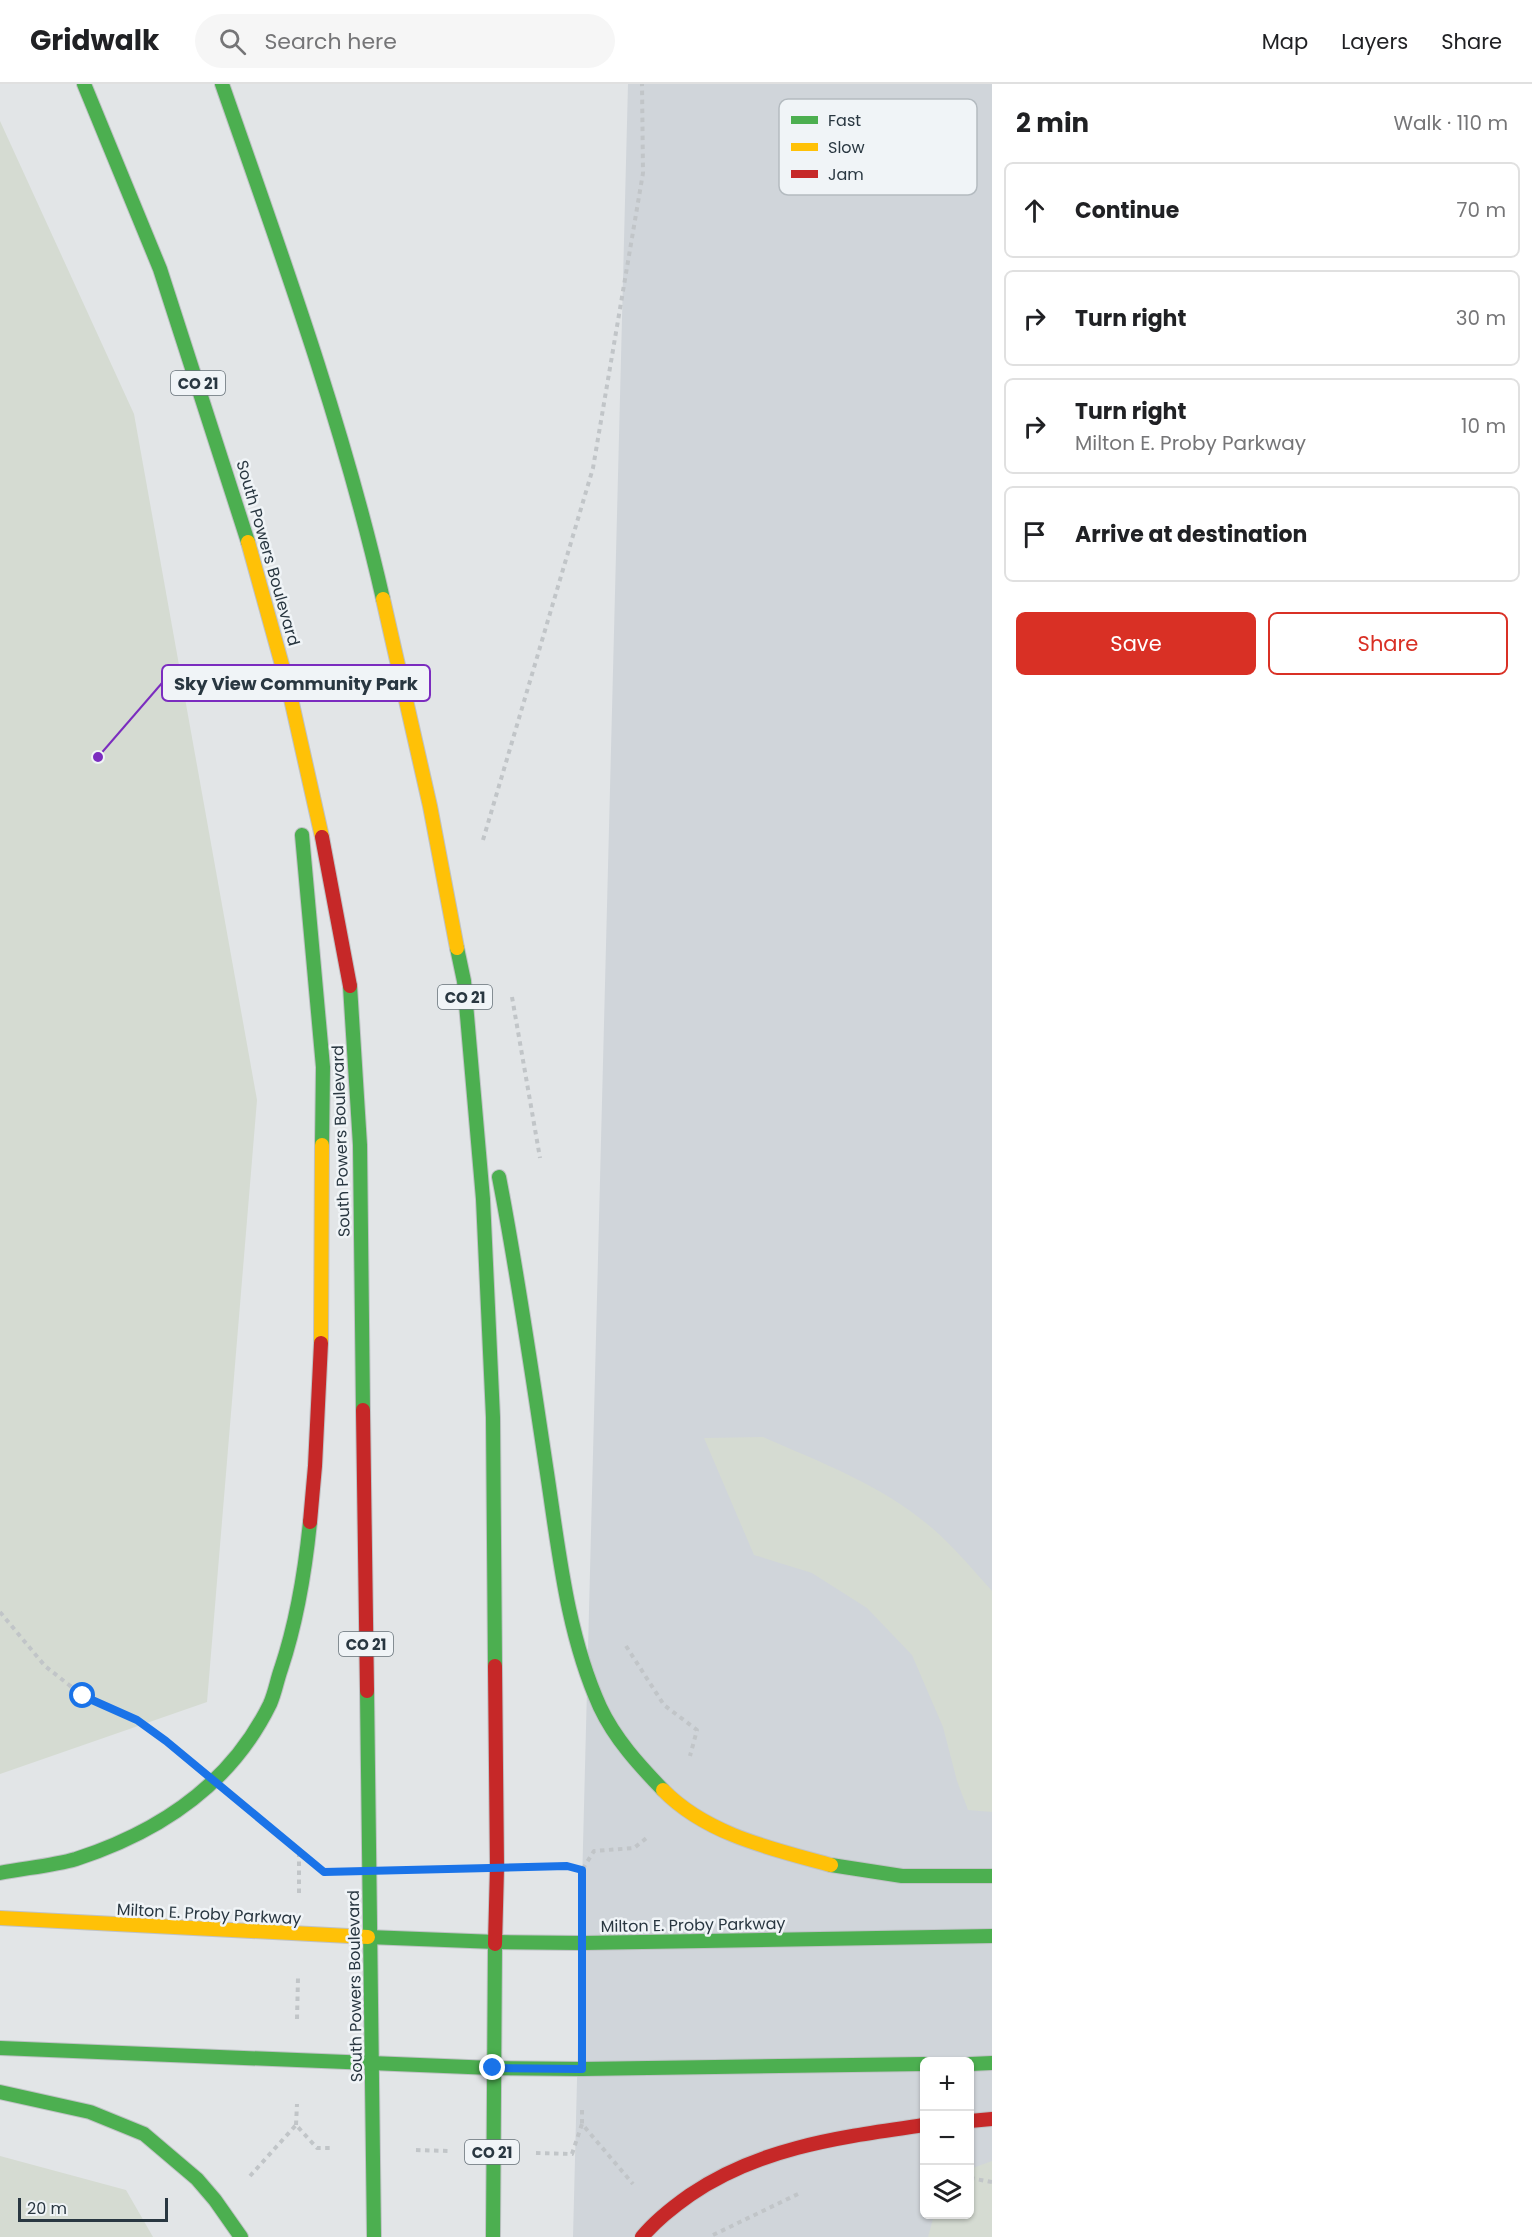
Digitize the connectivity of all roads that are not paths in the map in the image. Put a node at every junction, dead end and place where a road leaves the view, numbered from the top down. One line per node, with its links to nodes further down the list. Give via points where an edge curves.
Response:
1 (84, 84): 3 (main road, South Powers Boulevard / CO 21, via 160,269 231,483)
2 (222, 84): 6 (main road, CO 21, via 332,410 376,568 430,806)
3 (289, 690): 4 (main road); 13 (main road, South Powers Boulevard / CO 21, via 350,987 360,1145)
4 (299, 796)
5 (301, 819): 9 (main road, via 323,1067 321,1342 306,1564 292,1635 270,1703 243,1748 214,1781 173,1815 75,1859)
6 (464, 981): 7 (main road); 14 (main road, CO 21, via 483,1198 493,1417)
7 (491, 1130)
8 (497, 1164): 10 (main road, via 565,1590 580,1655 601,1709 634,1760 676,1803 723,1831 834,1866 902,1876)
9 (0, 1873)
10 (992, 1876)
11 (0, 1918): 13 (main road, Milton E. Proby Parkway)
12 (992, 1936): 14 (main road, Milton E. Proby Parkway)
13 (371, 1938): 14 (main road, Milton E. Proby Parkway); 17 (main road, South Powers Boulevard / CO 21)
14 (496, 1942): 20 (main road, CO 21)
15 (0, 2048): 17 (main road)
16 (992, 2063): 19 (main road)
17 (372, 2064): 20 (main road); 26 (main road, South Powers Boulevard / CO 21)
18 (920, 2064): 20 (main road)
19 (974, 2064)
20 (493, 2068): 27 (main road, CO 21)
21 (0, 2092): 25 (main road, via 96,2115 142,2133 194,2175 218,2200)
22 (992, 2120): 23 (main road)
23 (974, 2121)
24 (920, 2126): 28 (main road, via 786,2148 732,2169 694,2191 653,2223)
25 (242, 2237)
26 (374, 2237)
27 (492, 2237)
28 (642, 2237)

